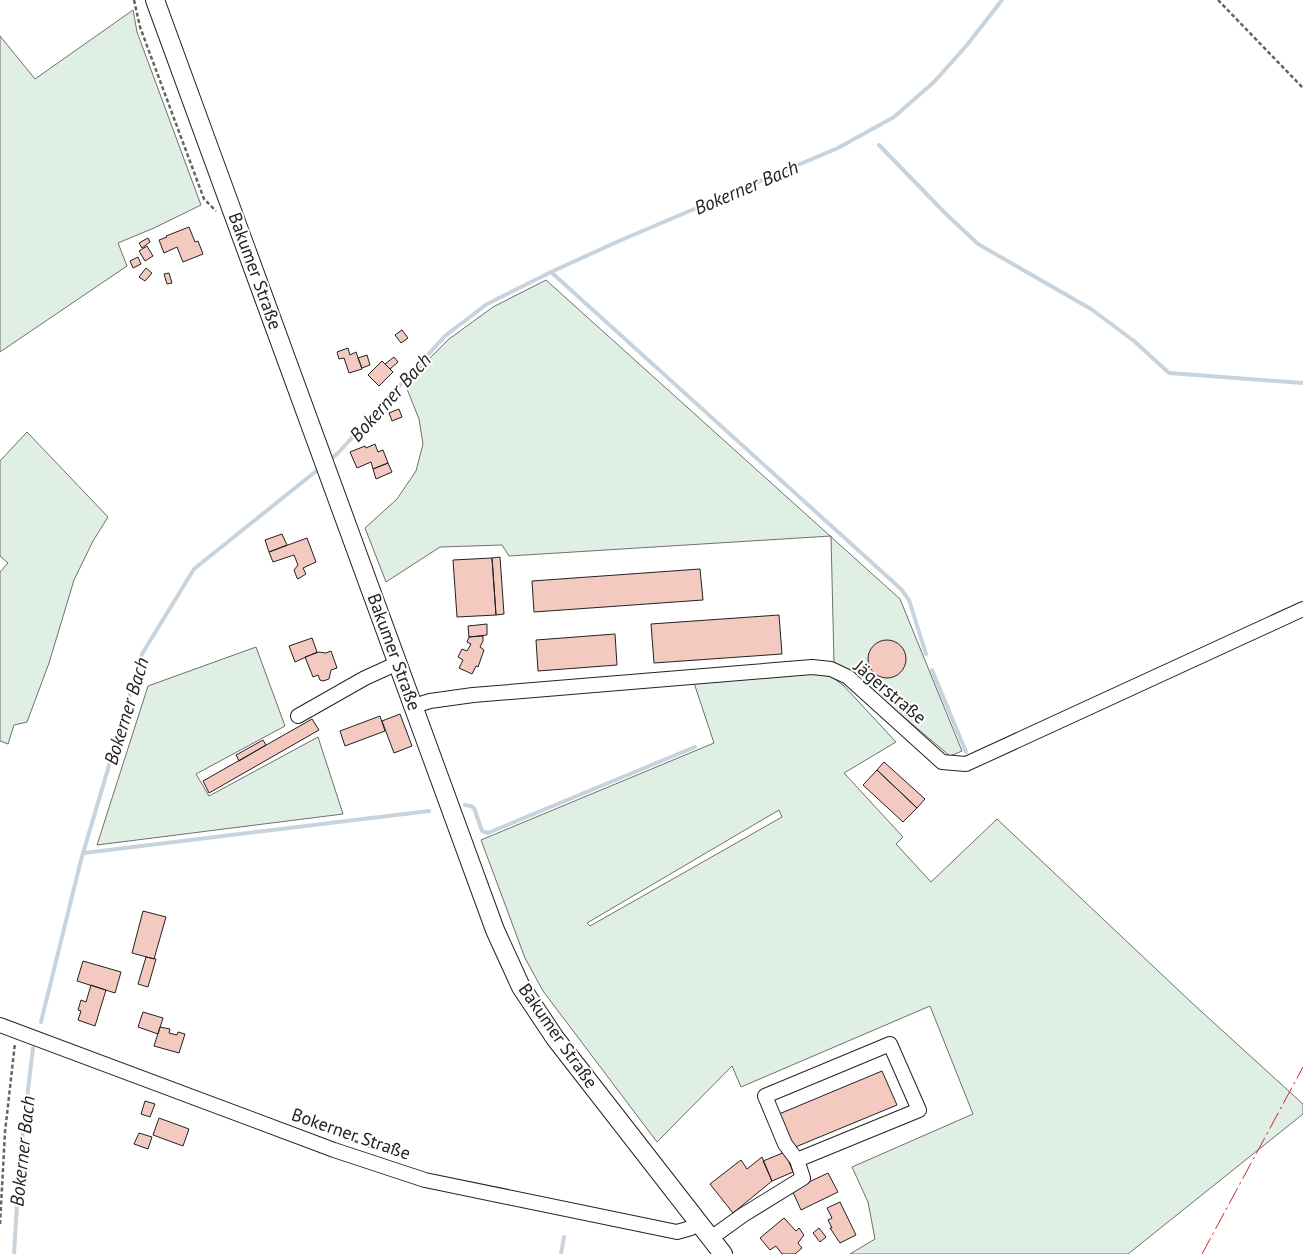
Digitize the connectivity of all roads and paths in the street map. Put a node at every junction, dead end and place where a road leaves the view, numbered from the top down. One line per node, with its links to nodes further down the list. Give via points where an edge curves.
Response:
1 (155, 0): 5 (main road, Bakumer Straße)
2 (1218, 0): 3 (path)
3 (1303, 88)
4 (1303, 609): 6 (street, Jägerstraße, via 966,764 942,762 848,677 831,669 812,667 473,694)
5 (398, 663): 6 (main road, Bakumer Straße); 7 (street)
6 (414, 706): 13 (main road, Bakumer Straße, via 495,930 521,987 555,1038)
7 (298, 716)
8 (0, 1025): 9 (street, Bokerner Straße)
9 (17, 1031): 13 (street, Bokerner Straße, via 334,1150 426,1180 677,1232); 14 (path, via 5,1132)
10 (344, 1141): 11 (path, via 352,1140)
11 (377, 1149)
12 (796, 1160): 12 (street, via 919,1110 890,1044 765,1096); 15 (street, via 803,1178)
13 (699, 1222): 15 (main road, Bakumer Straße)
14 (0, 1224)
15 (711, 1238): 16 (main road, Bakumer Straße)
16 (723, 1254)

